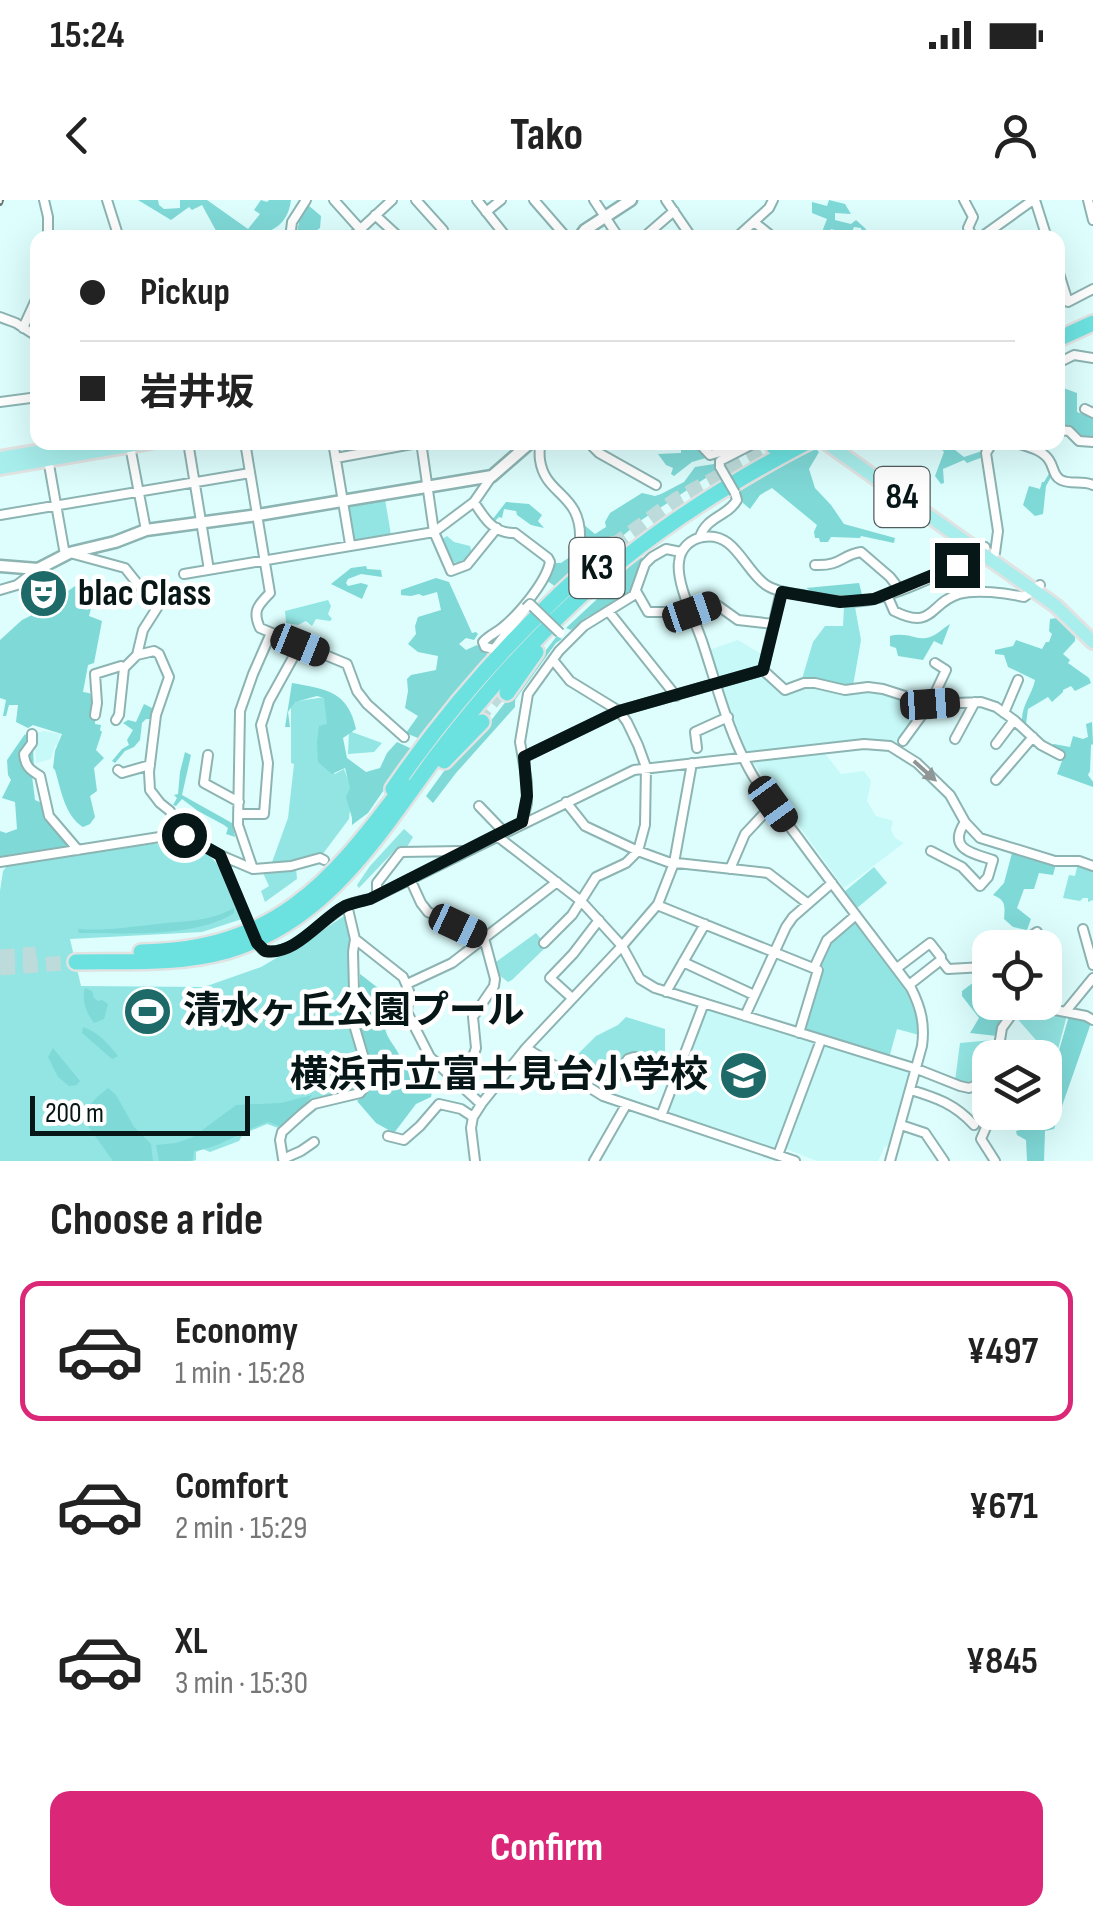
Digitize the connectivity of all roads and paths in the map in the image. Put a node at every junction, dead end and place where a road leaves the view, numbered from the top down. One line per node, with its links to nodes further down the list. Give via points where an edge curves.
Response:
1 (44, 200): 24 (street)
2 (106, 200): 25 (street)
3 (306, 200): 26 (street)
4 (392, 200): 19 (street)
5 (416, 200): 28 (street)
6 (477, 200): 18 (street)
7 (500, 200): 18 (street)
8 (534, 200): 30 (street)
9 (594, 200): 20 (street)
10 (631, 200): 20 (street)
11 (666, 200): 17 (street)
12 (773, 200): 22 (street)
13 (964, 200): 37 (street)
14 (1034, 200): 38 (street); 39 (street)
15 (1088, 200): 21 (street)
16 (339, 202): 23 (street)
17 (674, 211): 33 (street); 34 (street)
18 (486, 212): 29 (street)
19 (376, 215): 23 (street); 27 (street)
20 (605, 218): 31 (street); 32 (street)
21 (1093, 220)
22 (754, 222): 35 (street); 36 (street)
23 (360, 229)
24 (48, 230)
25 (115, 230)
26 (291, 230)
27 (392, 230)
28 (443, 230)
29 (501, 230)
30 (559, 230)
31 (588, 230)
32 (614, 230)
33 (652, 230)
34 (687, 230)
35 (745, 230)
36 (764, 230)
37 (970, 230)
38 (988, 230)
39 (1044, 230)
40 (1093, 289): 41 (street, via 1068,302)
41 (1065, 292)
42 (30, 313): 47 (street)
43 (1093, 313): 46 (highway)
44 (0, 317): 47 (street)
45 (1093, 323): 49 (highway)
46 (1065, 326)
47 (23, 328): 48 (street)
48 (30, 333)
49 (1065, 336)
50 (1093, 358): 51 (street)
51 (1065, 360)
52 (30, 399): 53 (street)
53 (0, 402)
54 (1065, 431): 55 (street)
55 (1093, 442)
56 (131, 450): 86 (street)
57 (189, 450): 81 (street)
58 (247, 450): 78 (street)
59 (334, 450): 76 (street)
60 (382, 450): 76 (street)
61 (423, 450): 85 (street)
62 (522, 450): 80 (street)
63 (540, 450): 97 (street, via 547,478 579,516)
64 (596, 450): 83 (street)
65 (705, 450): 66 (street)
66 (728, 450)
67 (728, 450): 73 (street)
68 (837, 450): 101 (main road, 84)
69 (851, 450): 101 (main road, 84)
70 (988, 450): 101 (street, via 998,531)
71 (1033, 450): 82 (street)
72 (46, 451): 75 (main road); 77 (main road); 89 (street)
73 (733, 454): 74 (street); 96 (street, bridge, via 720,467 737,500)
74 (758, 456): 138 (highway, K3, via 606,572)
75 (0, 458)
76 (336, 458): 87 (street)
77 (0, 468)
78 (250, 472): 81 (street); 91 (street)
79 (1092, 472): 82 (street)
80 (492, 476): 85 (street); 88 (street)
81 (194, 482): 86 (street); 92 (street)
82 (1066, 482): 84 (street)
83 (656, 485)
84 (1093, 485)
85 (428, 486): 87 (street); 95 (street)
86 (139, 491): 89 (street); 94 (street)
87 (344, 501): 91 (street); 98 (street)
88 (474, 502): 93 (street); 95 (street)
89 (56, 505): 90 (street); 102 (street)
90 (0, 514)
91 (258, 515): 92 (street); 103 (street)
92 (201, 523): 94 (street); 107 (street)
93 (497, 528): 95 (street, via 467,566 451,571); 121 (street, bridge, via 515,533 548,558 549,567 485,647 494,649 530,604)
94 (146, 530): 102 (street)
95 (434, 532): 98 (street)
96 (700, 538): 100 (street); 114 (street, via 730,544 756,576)
97 (580, 540)
98 (350, 544): 103 (street)
99 (613, 546): 138 (highway, via 536,615)
100 (683, 550): 113 (street, via 652,557); 117 (street, via 679,571)
101 (986, 551): 110 (main road, 84); 112 (street)
102 (67, 554): 106 (street); 124 (street, via 124,568 157,608)
103 (265, 560): 107 (street); 120 (street, via 270,594 256,611 260,628)
104 (815, 565): 112 (street, via 830,566 861,552)
105 (0, 566): 106 (street)
106 (38, 570): 111 (street)
107 (209, 570): 109 (street)
108 (620, 572): 131 (highway, via 553,633)
109 (184, 574)
110 (1037, 588): 115 (street, via 1024,597 961,593 915,619 894,611); 119 (main road, 84); 122 (main road, 84)
111 (0, 590)
112 (900, 590): 115 (street)
113 (636, 591): 116 (street); 117 (street, via 648,612)
114 (782, 592): 115 (street, via 840,602); 118 (street)
115 (887, 595)
116 (609, 612): 121 (street); 132 (street)
117 (692, 612): 118 (street, via 717,605 738,620); 130 (street)
118 (774, 624): 128 (street)
119 (1093, 630)
120 (271, 633): 123 (street); 159 (street, via 242,702)
121 (569, 642): 125 (street)
122 (1093, 642)
123 (300, 645): 144 (street, via 347,664 367,704); 163 (street, via 261,725 268,763 264,814)
124 (137, 655): 127 (street); 154 (street, via 154,650 169,678)
125 (553, 660): 135 (street, via 570,681); 151 (street, via 525,702)
126 (935, 663): 134 (street, via 946,670)
127 (124, 668): 137 (street, via 96,674); 140 (street)
128 (763, 670): 130 (street); 134 (street, via 785,690 815,683 875,688)
129 (1018, 680): 136 (street)
130 (716, 683): 132 (street); 139 (street)
131 (505, 691)
132 (676, 696): 135 (street)
133 (975, 702): 134 (street); 136 (street); 145 (street)
134 (930, 704): 147 (street)
135 (619, 711): 151 (street); 155 (street)
136 (1004, 713): 141 (street)
137 (95, 715)
138 (469, 715): 158 (highway, K3); 158 (highway, via 444,761)
139 (728, 717): 148 (street, via 696,732); 152 (street)
140 (116, 720)
141 (1014, 720): 143 (street); 146 (street)
142 (32, 734): 168 (street, via 24,761 40,776 49,816)
143 (1033, 736): 150 (street); 157 (street)
144 (404, 738)
145 (954, 740)
146 (996, 744)
147 (898, 746): 152 (street); 165 (street, one-way to 165, via 944,788)
148 (697, 748)
149 (208, 755): 159 (street, via 204,784)
150 (1060, 755)
151 (524, 757): 164 (street)
152 (745, 757): 153 (street); 161 (street)
153 (692, 763): 155 (street); 174 (street)
154 (150, 765): 156 (street); 167 (street, via 150,790 170,810)
155 (646, 767): 160 (street); 170 (street)
156 (118, 770)
157 (996, 780)
158 (412, 782): 175 (highway, K3, via 362,841); 175 (highway, K3, via 335,888 255,941 165,962 74,957 236,937 295,906)
159 (239, 802): 163 (street)
160 (566, 802): 164 (street); 170 (street, via 585,826)
161 (773, 804): 178 (street, via 744,834); 182 (street)
162 (479, 806): 166 (street)
163 (238, 814): 177 (street)
164 (522, 822): 166 (street)
165 (965, 822): 171 (street, via 960,845 993,860 980,886); 176 (street, via 990,843)
166 (500, 834): 169 (street); 181 (street)
167 (181, 835): 168 (street); 172 (street)
168 (78, 850): 173 (street)
169 (466, 851): 180 (street); 183 (street, via 401,852 376,883)
170 (638, 851): 174 (street); 184 (street, via 596,877)
171 (931, 851)
172 (220, 855): 177 (street); 179 (street)
173 (0, 862)
174 (674, 863): 178 (street); 185 (street)
175 (330, 865): 177 (street, via 320,858)
176 (1093, 866)
177 (249, 867): 179 (street)
178 (730, 869): 186 (street, via 768,873)
179 (228, 872): 187 (street, bridge, via 257,943 269,952)
180 (410, 879): 183 (street); 192 (street, via 428,912)
181 (557, 882): 184 (street); 192 (street)
182 (832, 883): 186 (street); 188 (street)
183 (377, 895): 187 (street)
184 (581, 901): 189 (street); 194 (street)
185 (657, 904): 190 (street); 195 (street)
186 (808, 904): 196 (street)
187 (347, 905): 193 (street)
188 (856, 915): 200 (street, via 827,940); 201 (street)
189 (598, 920): 195 (street); 208 (street, via 550,978)
190 (705, 924): 196 (street); 198 (street)
191 (1084, 928): 199 (street)
192 (484, 938): 204 (street, via 452,963); 220 (street, via 495,979 473,1017 476,1048)
193 (354, 939): 204 (street); 231 (street, via 355,1028 370,1079 360,1093 314,1104 292,1122 282,1132 282,1159)
194 (544, 943)
195 (622, 946): 206 (street, via 640,979); 208 (street)
196 (774, 951): 200 (street); 207 (street)
197 (940, 960): 201 (street, via 930,944); 202 (street, via 948,969); 205 (street)
198 (684, 962): 206 (street); 207 (street)
199 (1093, 966)
200 (814, 968): 213 (street)
201 (897, 968): 205 (street)
202 (972, 968)
203 (1093, 978): 210 (street)
204 (407, 984): 220 (street, via 407,1012 430,1058)
205 (908, 984): 218 (street, via 924,1020)
206 (666, 992): 209 (street)
207 (754, 995): 211 (street)
208 (572, 998): 216 (street)
209 (704, 1003): 211 (street); 217 (street)
210 (1066, 1011): 212 (street); 215 (street, via 1015,1010)
211 (744, 1016): 213 (street)
212 (1093, 1020)
213 (799, 1033): 214 (street)
214 (821, 1040): 218 (street); 232 (street)
215 (1000, 1040)
216 (526, 1048): 222 (street); 223 (street)
217 (680, 1066): 222 (street, via 628,1059); 225 (street)
218 (916, 1069): 219 (street); 221 (street)
219 (972, 1087)
220 (463, 1088): 223 (street)
221 (910, 1090): 227 (street, via 939,1098); 228 (street)
222 (603, 1096): 224 (street)
223 (481, 1104): 226 (street)
224 (626, 1105): 225 (street); 234 (street)
225 (661, 1116): 232 (street)
226 (473, 1117): 230 (street, via 439,1104 404,1140); 233 (street)
227 (972, 1123)
228 (900, 1125): 236 (street); 237 (street, via 926,1133)
229 (985, 1130): 238 (street, via 981,1138)
230 (388, 1136)
231 (314, 1145)
232 (778, 1156): 235 (street)
233 (475, 1161)
234 (594, 1161)
235 (795, 1161)
236 (890, 1161)
237 (944, 1161)
238 (995, 1161)

